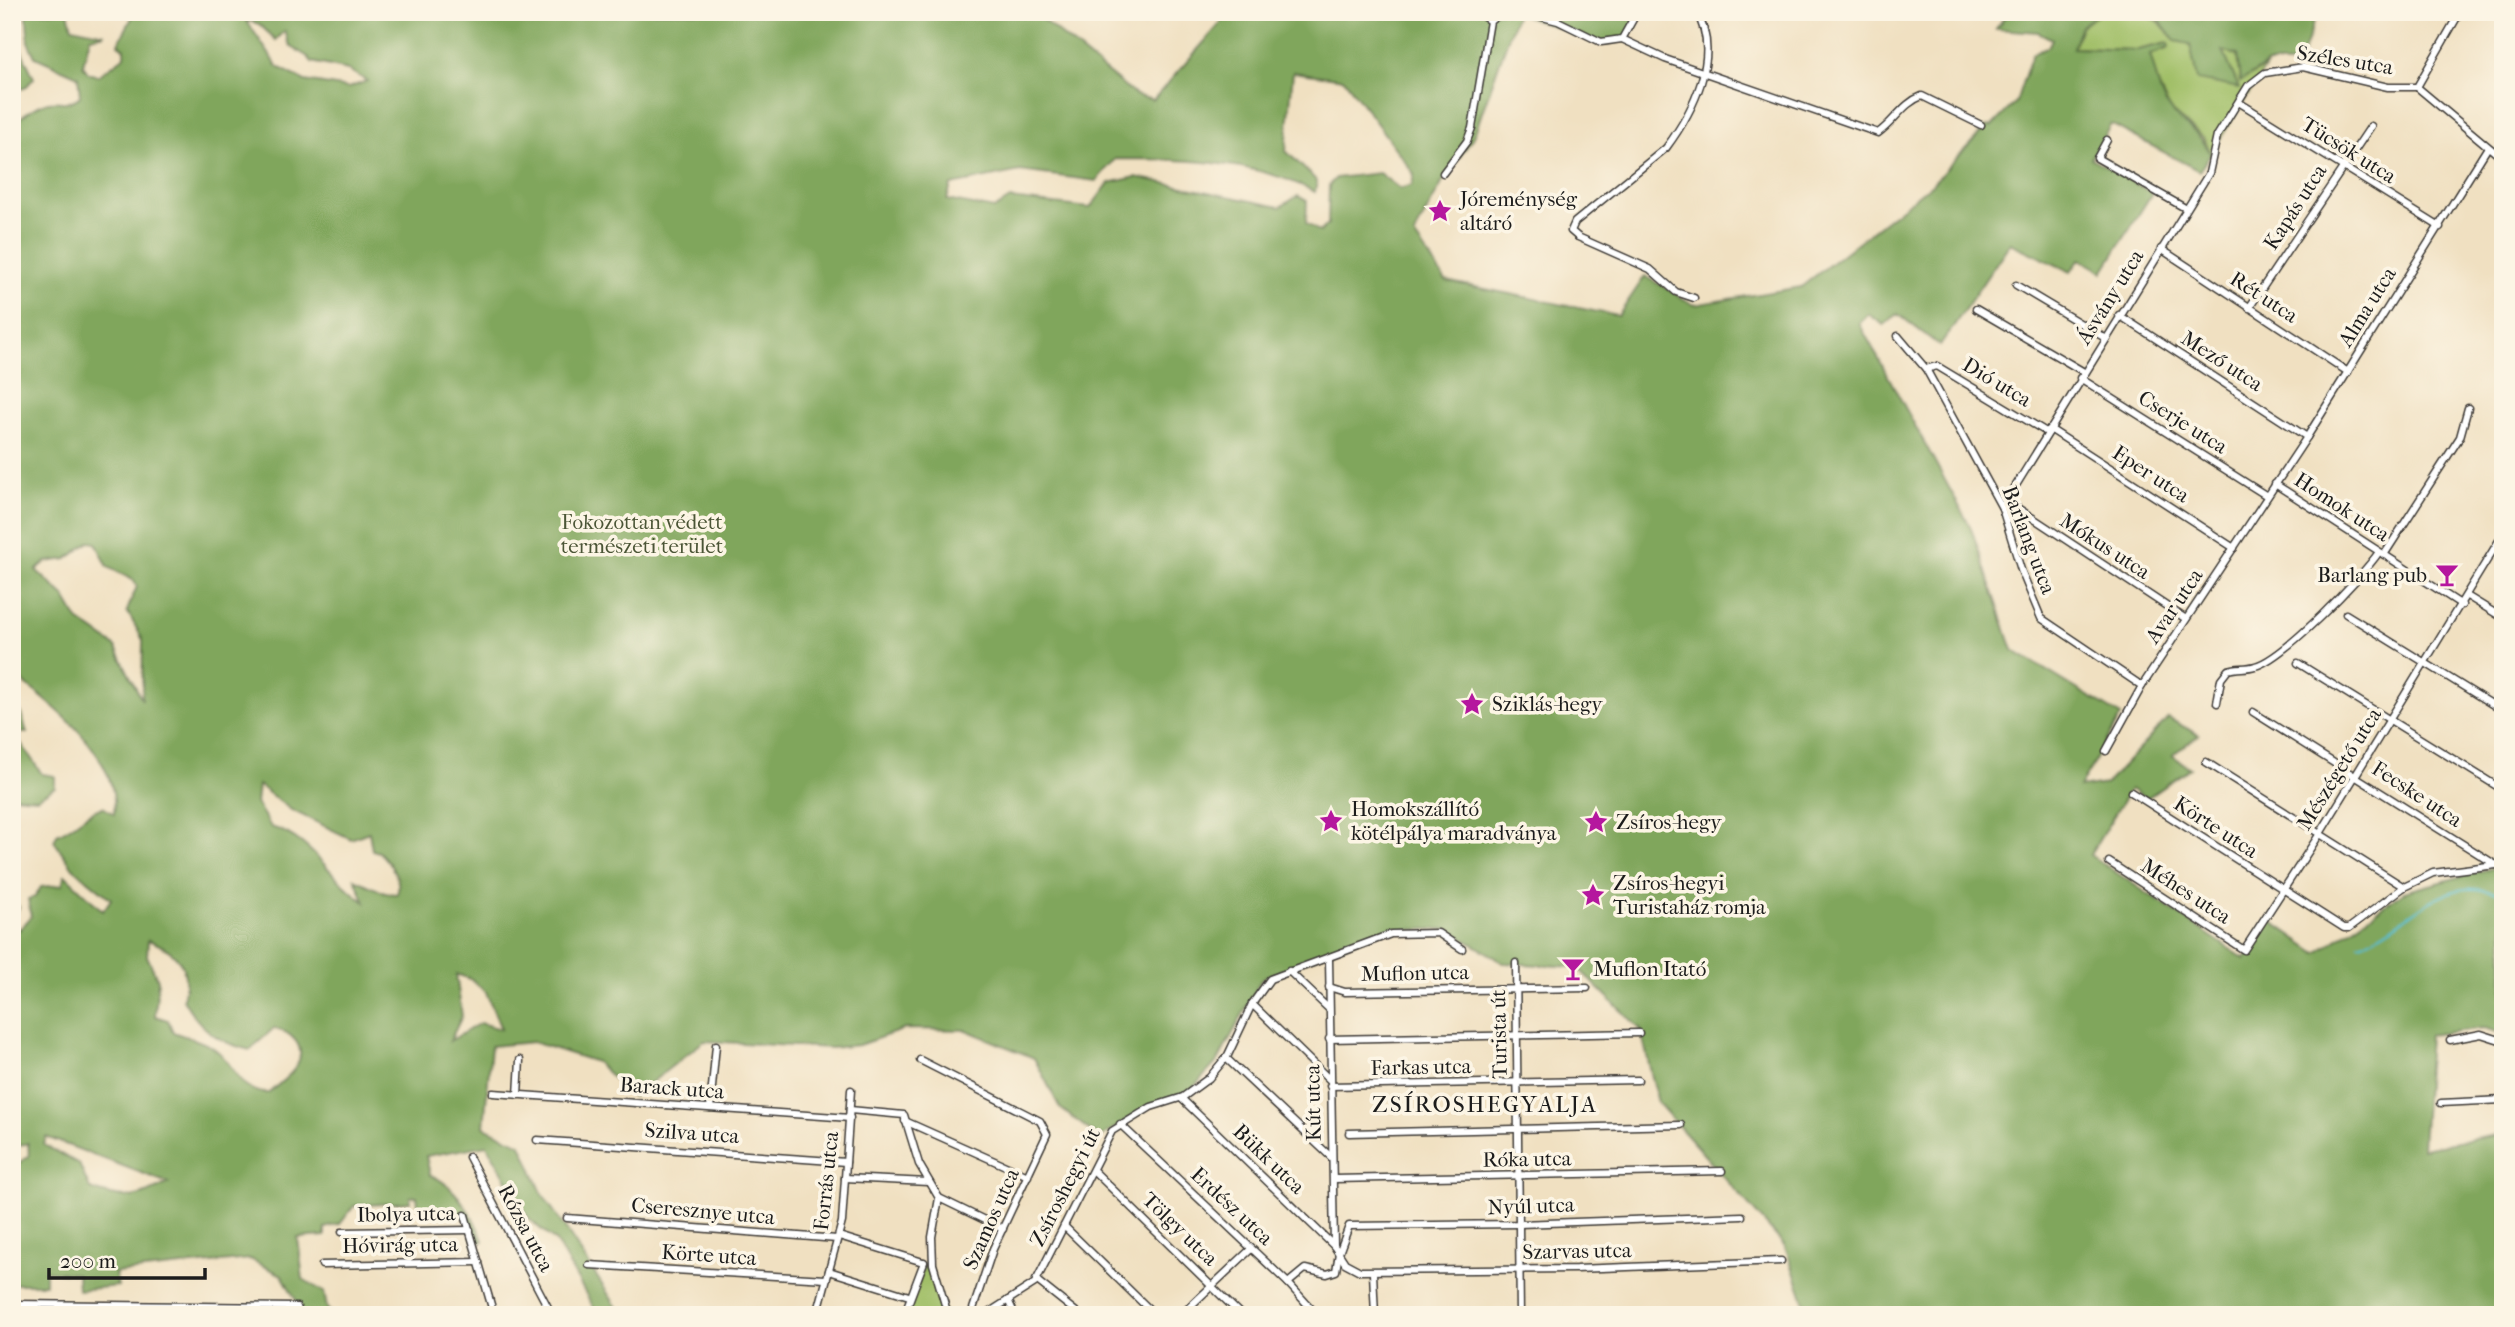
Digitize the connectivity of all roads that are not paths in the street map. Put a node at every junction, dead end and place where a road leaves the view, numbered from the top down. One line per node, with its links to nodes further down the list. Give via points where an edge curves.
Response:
1 (1476, 12): 7 (street)
2 (1503, 12): 7 (street)
3 (1523, 12): 8 (street, via 1558,21 1605,43)
4 (1637, 12): 8 (street)
5 (1696, 12): 9 (street, via 1706,43)
6 (2460, 12): 10 (street, Széles utca)
7 (1490, 21): 18 (street, via 1472,128)
8 (1622, 39): 9 (street)
9 (1705, 71): 12 (street, via 1878,133 1908,101 1922,96); 23 (street, via 1665,149 1575,222 1571,231 1650,269 1676,292)
10 (2417, 87): 11 (street, Széles utca, via 2388,87 2303,67 2276,69 2254,79); 15 (street)
11 (2240, 103): 17 (street, Tücsök utca); 19 (street, Ásvány utca, via 2217,136 2209,173)
12 (1981, 125)
13 (2371, 126): 17 (street, Kapás utca)
14 (2107, 139): 19 (street, via 2097,158)
15 (2488, 147): 16 (street); 20 (street, Alma utca)
16 (2503, 159)
17 (2342, 166): 20 (street, Tücsök utca); 25 (street, Kapás utca)
18 (1443, 173)
19 (2185, 208): 21 (street, Ásvány utca)
20 (2440, 227): 30 (street, Alma utca)
21 (2161, 249): 25 (street, Rét utca); 26 (street, Ásvány utca)
22 (2016, 285): 28 (street)
23 (1694, 298)
24 (1976, 309): 31 (street, Cserje utca)
25 (2249, 309): 30 (street, Rét utca)
26 (2119, 315): 28 (street, Ásvány utca); 34 (street, Mező utca)
27 (1898, 335): 29 (street, Barlang utca)
28 (2105, 338): 31 (street, Ásvány utca)
29 (1926, 369): 33 (street, Dió utca, via 1937,366); 38 (street, Barlang utca)
30 (2348, 372): 34 (street, Alma utca)
31 (2082, 375): 33 (street, Ásvány utca); 36 (street, Cserje utca)
32 (2468, 408): 41 (street, via 2460,437)
33 (2049, 431): 37 (street, Ásvány utca); 40 (street, Eper utca)
34 (2307, 436): 35 (street, Alma utca)
35 (2274, 484): 36 (street, Avar utca); 41 (street, Homok utca)
36 (2267, 496): 40 (street, Avar utca)
37 (2007, 500): 38 (street, Ásvány utca); 46 (street, Mókus utca)
38 (2002, 508): 49 (street, Barlang utca, via 2041,618)
39 (2503, 534): 42 (street, Mészégető utca)
40 (2234, 548): 46 (street, Avar utca)
41 (2381, 553): 43 (street, Homok utca); 50 (street, via 2307,629 2256,666 2228,670 2221,679)
42 (2467, 596): 43 (street, Mészégető utca); 45 (street)
43 (2462, 605): 48 (street, Mészégető utca)
44 (2346, 614): 48 (street)
45 (2503, 618)
46 (2186, 619): 49 (street, Avar utca)
47 (2298, 663): 53 (street)
48 (2425, 663): 51 (street); 53 (street, Mészégető utca)
49 (2142, 686): 54 (street, Avar utca)
50 (2217, 703)
51 (2503, 711)
52 (2253, 712): 56 (street, Fecske utca)
53 (2389, 720): 56 (street, Mészégető utca); 57 (street)
54 (2106, 751)
55 (2206, 762): 59 (street)
56 (2356, 775): 59 (street, Mészégető utca); 61 (street, Fecske utca)
57 (2503, 790)
58 (2131, 792): 63 (street, Körte utca)
59 (2321, 832): 62 (street); 63 (street, Mészégető utca)
60 (2109, 862): 65 (street, Méhes utca)
61 (2499, 863): 62 (street, via 2441,871)
62 (2404, 887): 63 (street, Körte utca, via 2349,928 2340,927)
63 (2283, 891): 65 (street, Mészégető utca)
64 (1462, 949): 66 (street, Zsíroshegyi út, via 1438,933 1393,933)
65 (2244, 950)
66 (1332, 958): 68 (street, Zsíroshegyi út); 69 (street, Kút utca)
67 (1516, 963): 71 (street, Turista út)
68 (1289, 971): 72 (street, Zsíroshegyi út, via 1268,980); 73 (street)
69 (1329, 987): 71 (street, Muflon utca, via 1345,992); 73 (street, Kút utca)
70 (1587, 988): 71 (street, Muflon utca)
71 (1516, 990): 75 (street, Turista út)
72 (1252, 1004): 80 (street, Zsíroshegyi út); 84 (street)
73 (1329, 1009): 76 (street, Kút utca)
74 (1639, 1033): 75 (street)
75 (1517, 1038): 76 (street); 85 (street, Turista út)
76 (1329, 1039): 84 (street, Kút utca)
77 (2451, 1040): 78 (street, via 2481,1034)
78 (2503, 1041)
79 (716, 1045): 92 (street)
80 (1226, 1058): 89 (street, Zsíroshegyi út, via 1209,1078); 101 (street)
81 (520, 1060): 88 (street)
82 (920, 1060): 105 (street, Szamos utca, via 1040,1121 1046,1139)
83 (1638, 1080): 85 (street, Farkas utca)
84 (1330, 1083): 85 (street, Farkas utca); 101 (street, Kút utca)
85 (1517, 1083): 97 (street, Turista út)
86 (851, 1090): 93 (street, Forrás utca)
87 (493, 1093): 88 (street, Barack utca)
88 (518, 1095): 92 (street, Barack utca)
89 (1181, 1098): 95 (street, Zsíroshegyi út); 120 (street, Bükk utca)
90 (2503, 1100): 91 (street)
91 (2441, 1104)
92 (710, 1108): 93 (street, Barack utca)
93 (850, 1114): 94 (street, Barack utca); 102 (street, Forrás utca)
94 (904, 1118): 105 (street, Barack utca); 109 (street)
95 (1120, 1124): 103 (street, Zsíroshegyi út, via 1106,1139); 121 (street, Erdész utca)
96 (1681, 1125): 97 (street)
97 (1517, 1129): 98 (street); 106 (street, Turista út)
98 (1349, 1133)
99 (537, 1140): 102 (street, Szilva utca)
100 (469, 1157): 145 (street, Rózsa utca)
101 (1332, 1157): 108 (street, Kút utca)
102 (846, 1162): 107 (street, Forrás utca)
103 (1093, 1170): 115 (street, Zsíroshegyi út); 135 (street, Tölgy utca)
104 (1721, 1171): 106 (street, Róka utca)
105 (1028, 1176): 116 (street, Szamos utca)
106 (1518, 1177): 108 (street, Róka utca); 114 (street, Turista út)
107 (845, 1178): 109 (street); 119 (street, Forrás utca)
108 (1334, 1179): 120 (street, Kút utca)
109 (928, 1182): 110 (street)
110 (939, 1198): 116 (street); 126 (street)
111 (466, 1215): 117 (street)
112 (1742, 1216): 114 (street, Nyúl utca)
113 (567, 1218): 119 (street, Cseresznye utca)
114 (1519, 1224): 122 (street, Nyúl utca, via 1349,1226); 129 (street, Turista út)
115 (1064, 1226): 133 (street, Zsíroshegyi út); 153 (street)
116 (1003, 1229): 149 (street, Szamos utca)
117 (470, 1230): 118 (street, Ibolya utca); 124 (street)
118 (342, 1232)
119 (838, 1238): 125 (street, Cseresznye utca); 130 (street, Forrás utca)
120 (1334, 1246): 122 (street, Bükk utca)
121 (1251, 1249): 134 (street, Erdész utca); 135 (street)
122 (1339, 1253): 131 (street, via 1350,1267); 134 (street, via 1333,1274 1305,1269)
123 (1781, 1261): 129 (street, Szarvas utca)
124 (479, 1262): 127 (street, Hóvirág utca); 144 (street)
125 (923, 1262): 126 (street, Cseresznye utca); 136 (street)
126 (933, 1264): 148 (street)
127 (322, 1265)
128 (589, 1265): 132 (street, Körte utca)
129 (1519, 1269): 131 (street, Szarvas utca); 158 (street, Turista út)
130 (829, 1271): 132 (street, Forrás utca); 136 (street)
131 (1373, 1273): 157 (street)
132 (826, 1279): 146 (street, Forrás utca)
133 (1036, 1280): 137 (street, Zsíroshegyi út, via 1029,1290); 152 (street)
134 (1289, 1283): 139 (street, Erdész utca)
135 (1212, 1285): 154 (street); 155 (street, Tölgy utca)
136 (909, 1296): 147 (street)
137 (1007, 1300): 150 (street, Zsíroshegyi út); 151 (street)
138 (159, 1306): 141 (street, via 16,1304); 142 (street); 143 (street, via 297,1307)
139 (1315, 1312): 156 (street)
140 (1791, 1312): 159 (street)
141 (16, 1315)
142 (160, 1315)
143 (300, 1315)
144 (494, 1315)
145 (552, 1315)
146 (817, 1315)
147 (904, 1315)
148 (948, 1315)
149 (971, 1315)
150 (985, 1315)
151 (1015, 1315)
152 (1080, 1315)
153 (1155, 1315)
154 (1181, 1315)
155 (1241, 1315)
156 (1303, 1315)
157 (1376, 1315)
158 (1520, 1315)
159 (1667, 1315)

